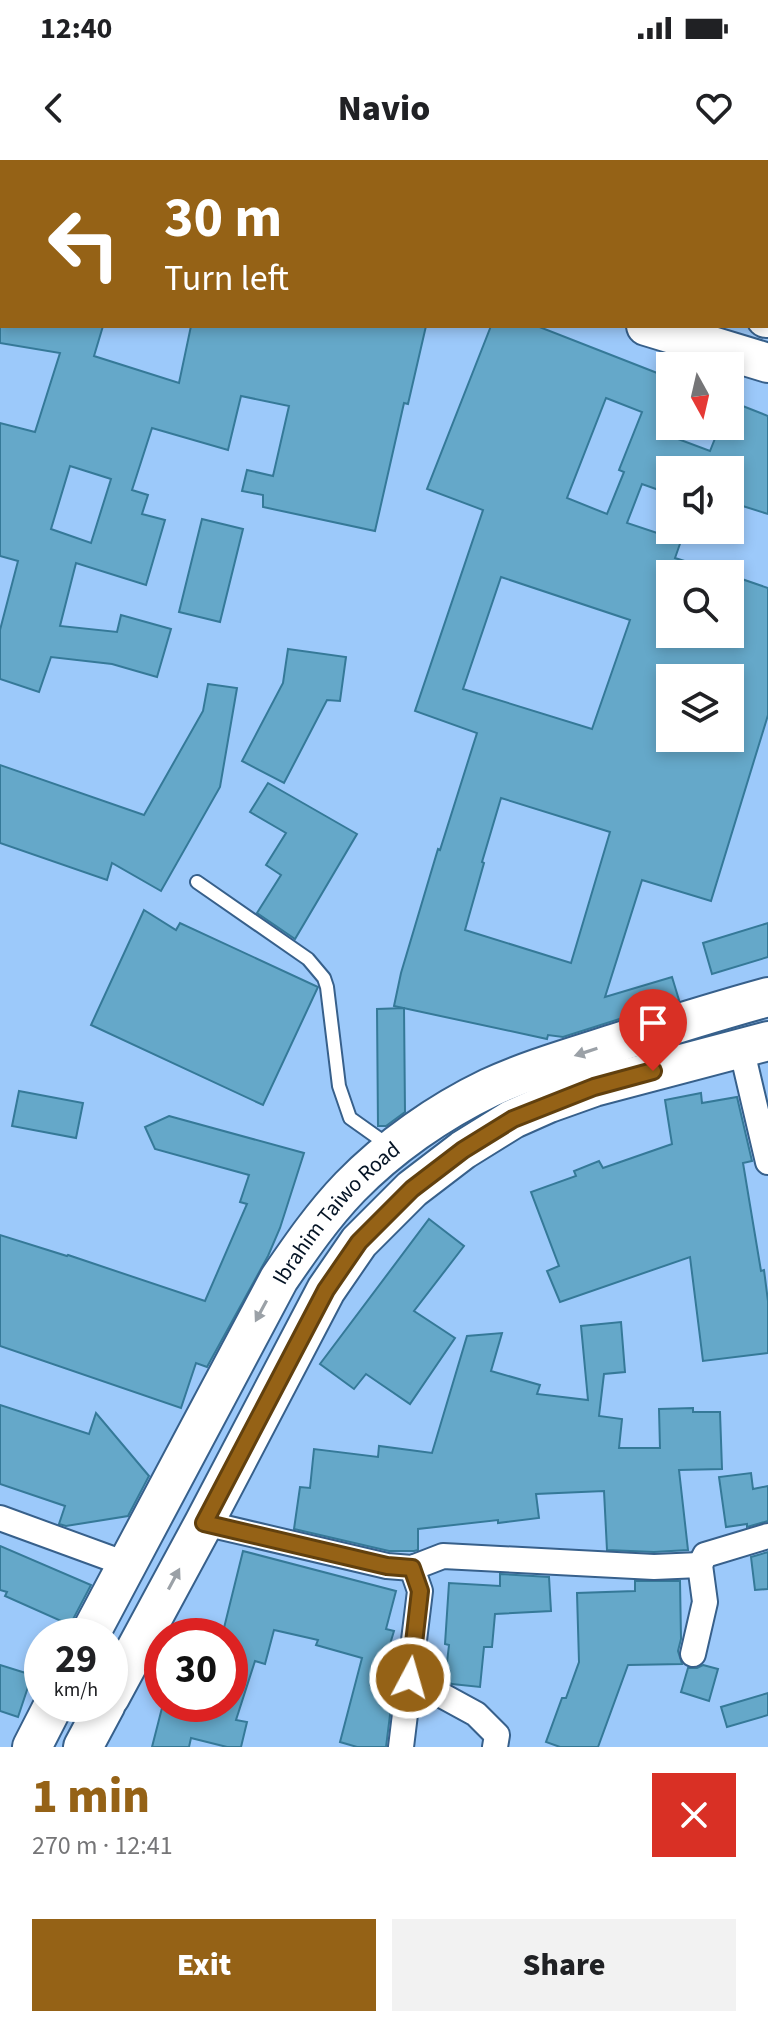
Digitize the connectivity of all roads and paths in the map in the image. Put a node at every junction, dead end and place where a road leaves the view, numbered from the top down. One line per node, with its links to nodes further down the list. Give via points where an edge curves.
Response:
1 (653, 328): 2 (main road)
2 (768, 363)
3 (197, 882): 6 (lane, via 308,959 324,978 339,1086 350,1118)
4 (768, 997): 6 (main road, Ibrahim Taiwo Road, one-way to 6, via 500,1084)
5 (754, 1044): 7 (street); 9 (main road, Ibrahim Taiwo Road, via 594,1087 513,1119 412,1189 359,1242 326,1290)
6 (393, 1149): 11 (main road, Ibrahim Taiwo Road, one-way to 11, via 312,1229 279,1279)
7 (768, 1162)
8 (0, 1518): 11 (street)
9 (204, 1523): 13 (street); 16 (main road, Ibrahim Taiwo Road, one-way to 9)
10 (768, 1536): 12 (street, via 705,1555)
11 (126, 1564): 14 (main road, Ibrahim Taiwo Road)
12 (700, 1565): 13 (street, via 443,1556); 15 (street, via 705,1602)
13 (412, 1568): 17 (street, via 420,1591)
14 (98, 1618)
15 (693, 1654)
16 (128, 1664)
17 (410, 1678): 22 (street); 23 (street, via 476,1714 497,1735)
18 (45, 1722): 20 (main road)
19 (96, 1722): 21 (main road)
20 (32, 1747)
21 (83, 1747)
22 (401, 1747)
23 (495, 1747)

